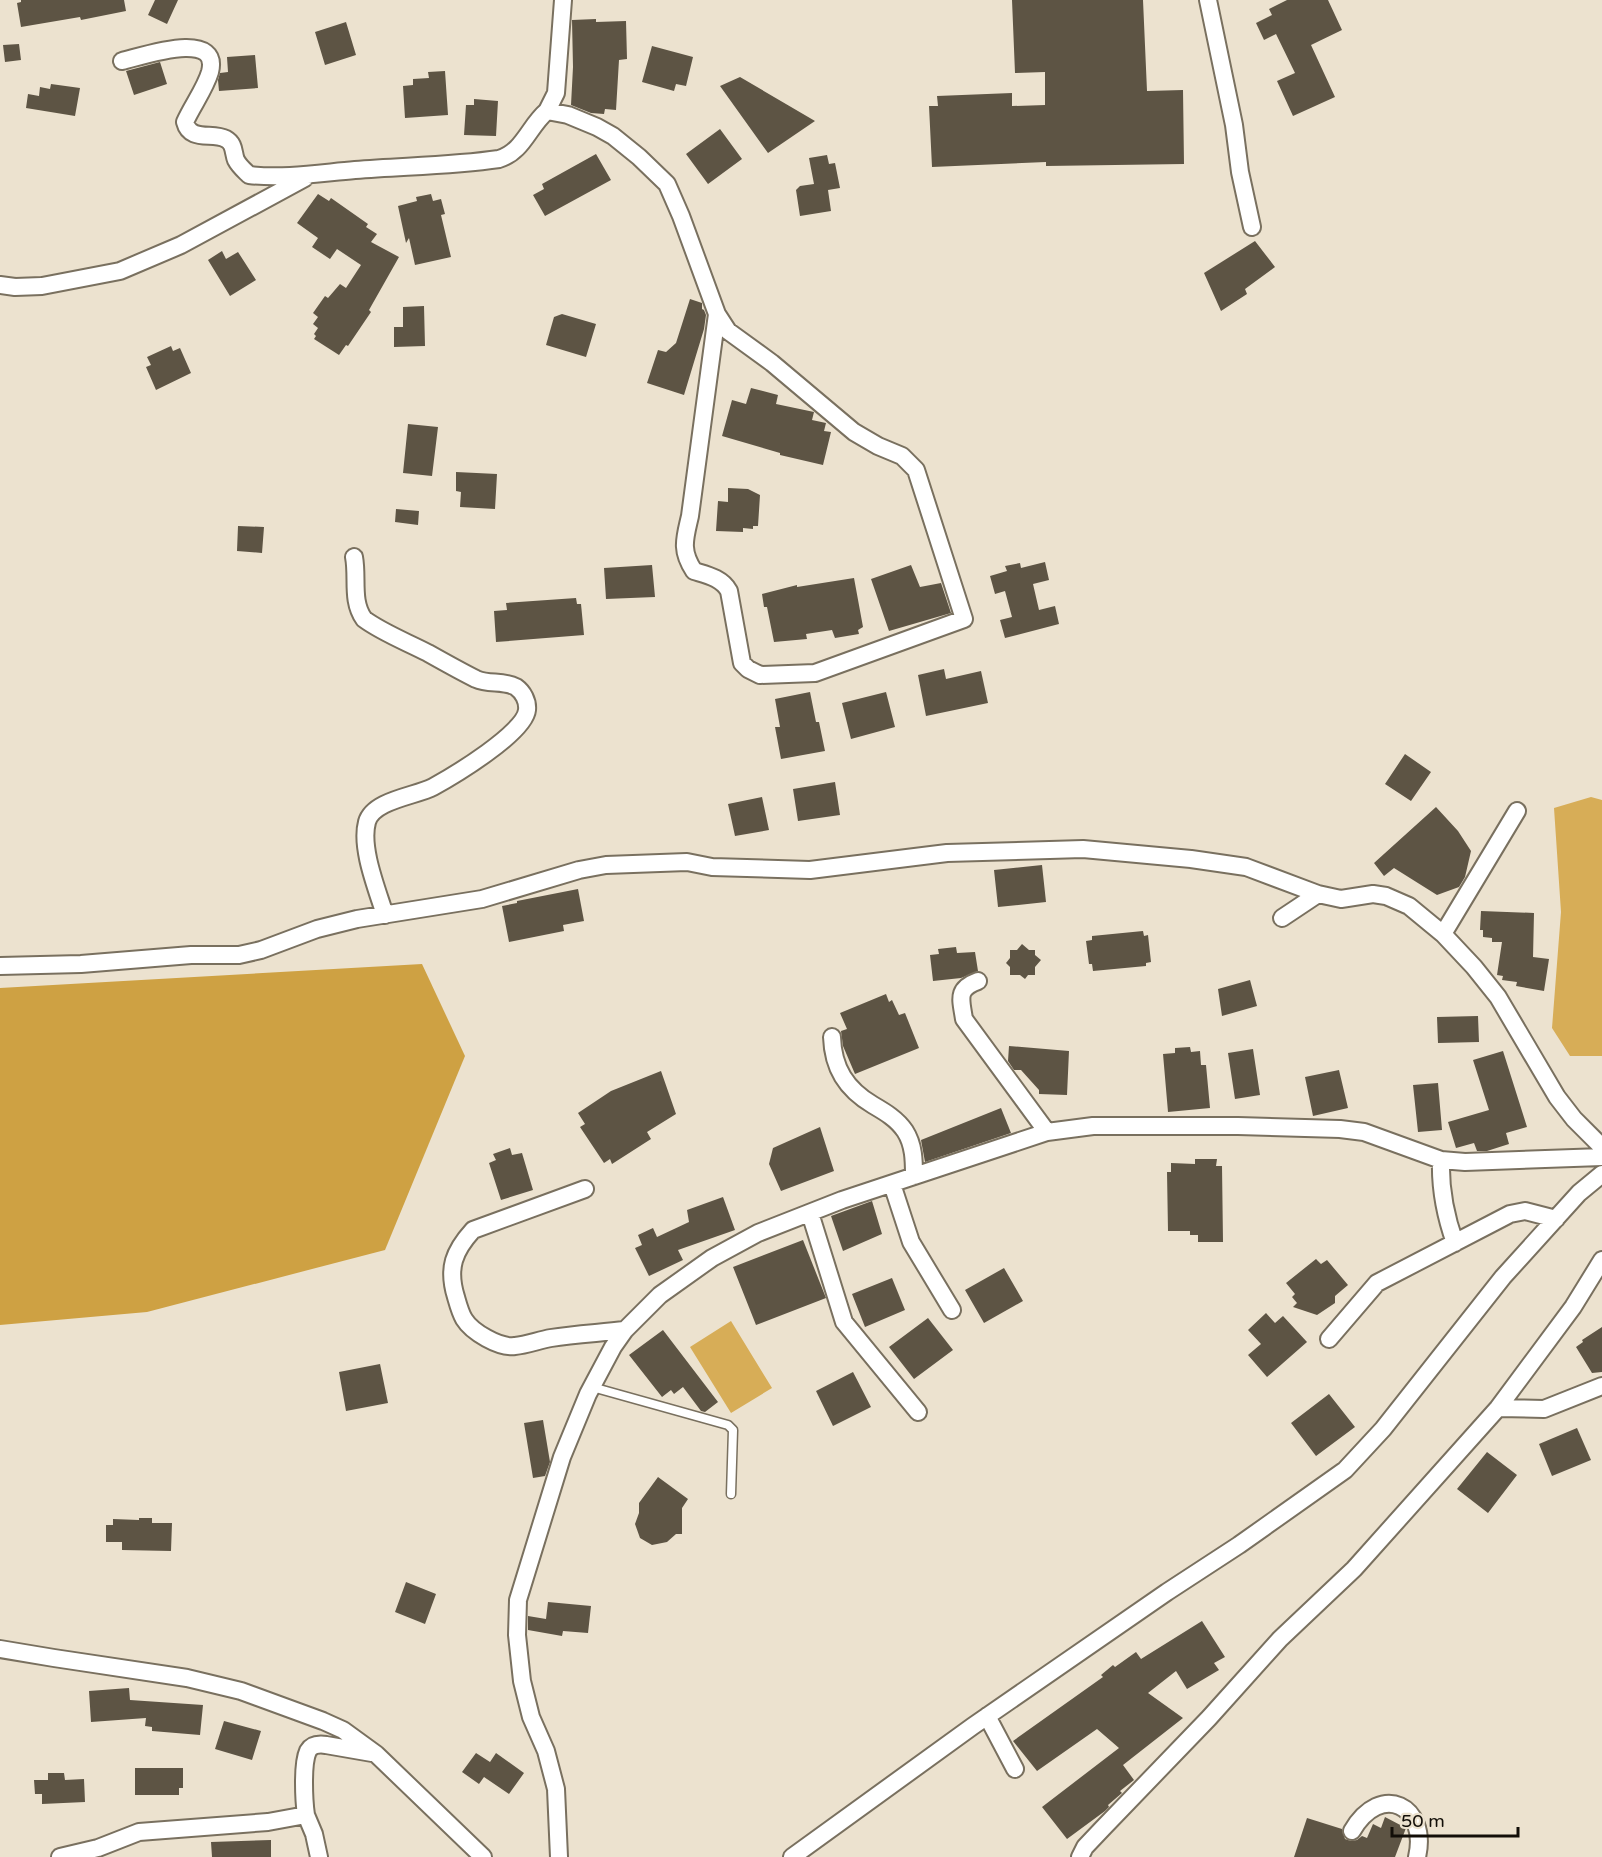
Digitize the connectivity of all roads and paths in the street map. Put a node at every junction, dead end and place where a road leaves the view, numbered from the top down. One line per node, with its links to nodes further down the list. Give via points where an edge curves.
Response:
1 (563, 0): 4 (street, via 556,93)
2 (1208, 0): 6 (street)
3 (122, 61): 5 (street, via 182,47 199,48 209,59 210,72 185,122 189,132 227,140 249,175)
4 (547, 111): 5 (street, via 507,157 428,167); 8 (street, via 568,115 613,136 667,184)
5 (312, 174): 7 (street, via 181,245 120,271 42,286)
6 (1252, 227)
7 (0, 285)
8 (717, 314): 8 (street, via 684,552 694,571 717,579 729,591 741,663 760,675 815,673 964,619 920,479 909,461 854,432 728,331)
9 (354, 557): 12 (street, via 358,611 364,619 479,680 504,682 517,688 527,704 521,723 490,751 431,788 377,808 369,816 366,838 370,866)
10 (1517, 811): 14 (street)
11 (1318, 894): 12 (street, via 1246,867 1083,849 947,853 810,870 712,867 687,862 606,865 482,899); 13 (street); 14 (street, via 1341,899 1386,896 1409,906)
12 (385, 915): 15 (street, via 317,929 239,955)
13 (1282, 918)
14 (1443, 934): 19 (street, via 1498,997 1557,1097)
15 (0, 966)
16 (978, 981): 18 (street, via 968,984 962,992 964,1019)
17 (832, 1037): 23 (street, via 839,1073 852,1091 890,1114 906,1132 914,1153)
18 (1047, 1132): 21 (street, via 1093,1126 1340,1129 1364,1132); 23 (street)
19 (1602, 1147)
20 (1602, 1157): 21 (street)
21 (1441, 1160): 28 (street, via 1445,1213)
22 (1602, 1174): 27 (street)
23 (914, 1176): 24 (street)
24 (891, 1184): 26 (street); 30 (street, via 911,1242)
25 (585, 1189): 31 (street, via 473,1230 460,1244 453,1261 455,1294 464,1320 497,1344 513,1347 549,1338)
26 (810, 1213): 31 (street, via 758,1233 712,1258 660,1295); 36 (street, via 844,1322)
27 (1556, 1219): 28 (street, via 1526,1211 1510,1214); 39 (street, via 1503,1277 1346,1470)
28 (1455, 1243): 32 (street, via 1377,1283)
29 (1602, 1260): 35 (street, via 1574,1307)
30 (952, 1310)
31 (625, 1330): 34 (street)
32 (1329, 1339)
33 (1602, 1386): 35 (street, via 1544,1409)
34 (592, 1387): 37 (lane, via 728,1425 733,1430); 47 (street, via 562,1457 518,1600 522,1681 556,1789)
35 (1498, 1408): 49 (street, via 1354,1569 1280,1639 1102,1827)
36 (918, 1412)
37 (730, 1494)
38 (0, 1649): 40 (street, via 187,1678 241,1691 343,1730)
39 (987, 1716): 41 (street); 48 (street)
40 (376, 1754): 42 (street, via 312,1746 304,1786); 46 (street)
41 (1015, 1769)
42 (306, 1815): 44 (street, via 268,1822 140,1832); 45 (street)
43 (1352, 1831): 50 (street, via 1371,1808 1384,1803 1398,1805 1411,1815 1418,1829)
44 (60, 1857)
45 (319, 1857)
46 (483, 1857)
47 (559, 1857)
48 (792, 1857)
49 (1080, 1857)
50 (1417, 1857)

